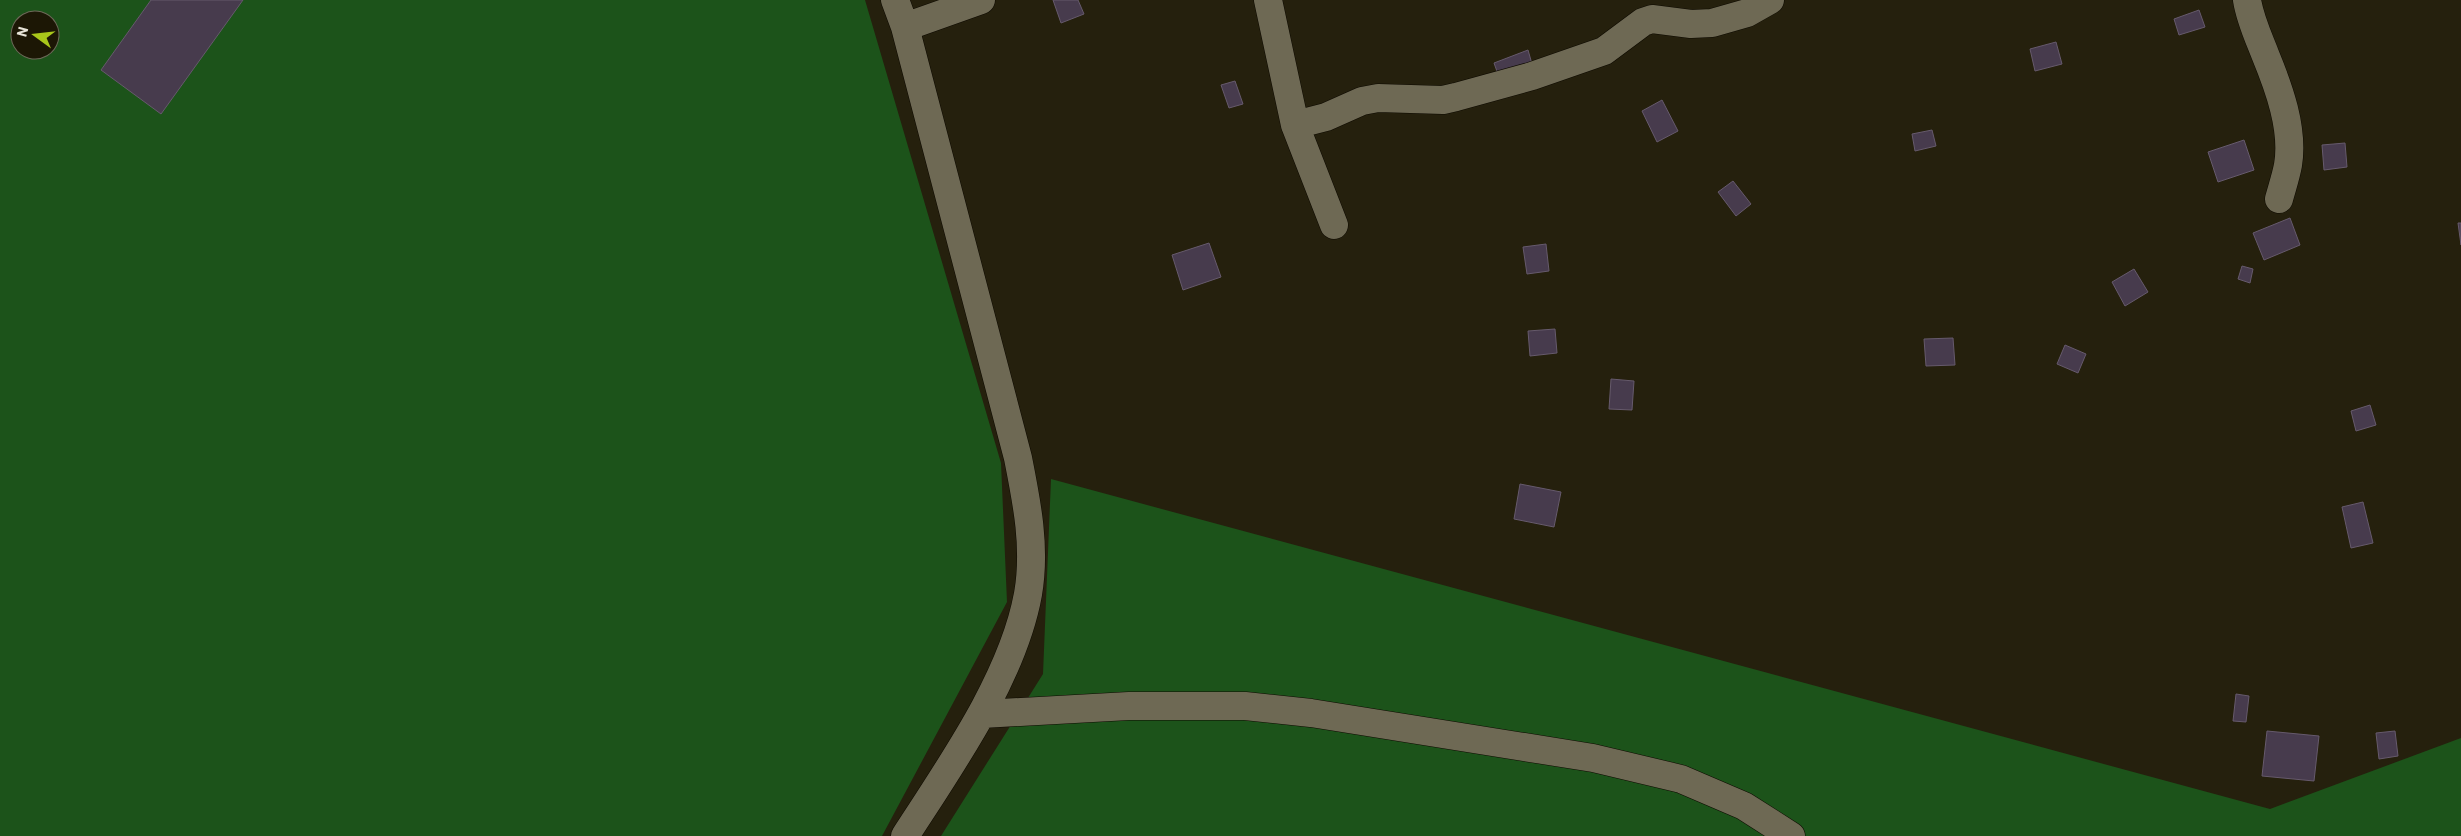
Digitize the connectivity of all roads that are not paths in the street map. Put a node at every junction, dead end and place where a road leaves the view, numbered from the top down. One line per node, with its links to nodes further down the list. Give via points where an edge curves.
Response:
1 (896, 0): 6 (street)
2 (981, 0): 6 (street)
3 (1268, 0): 7 (street)
4 (1770, 0): 7 (street, via 1747,13 1712,23 1652,19 1604,50 1532,76 1456,98 1378,98)
5 (2247, 0): 8 (street, via 2285,115 2288,165)
6 (905, 27): 10 (street, via 1018,458 1031,524 1028,593 1016,638)
7 (1295, 125): 9 (street)
8 (2279, 199)
9 (1334, 225)
10 (982, 714): 11 (street); 12 (street, via 1128,706 1245,706 1311,713 1593,758 1682,779 1744,806)
11 (905, 836)
12 (1791, 836)

